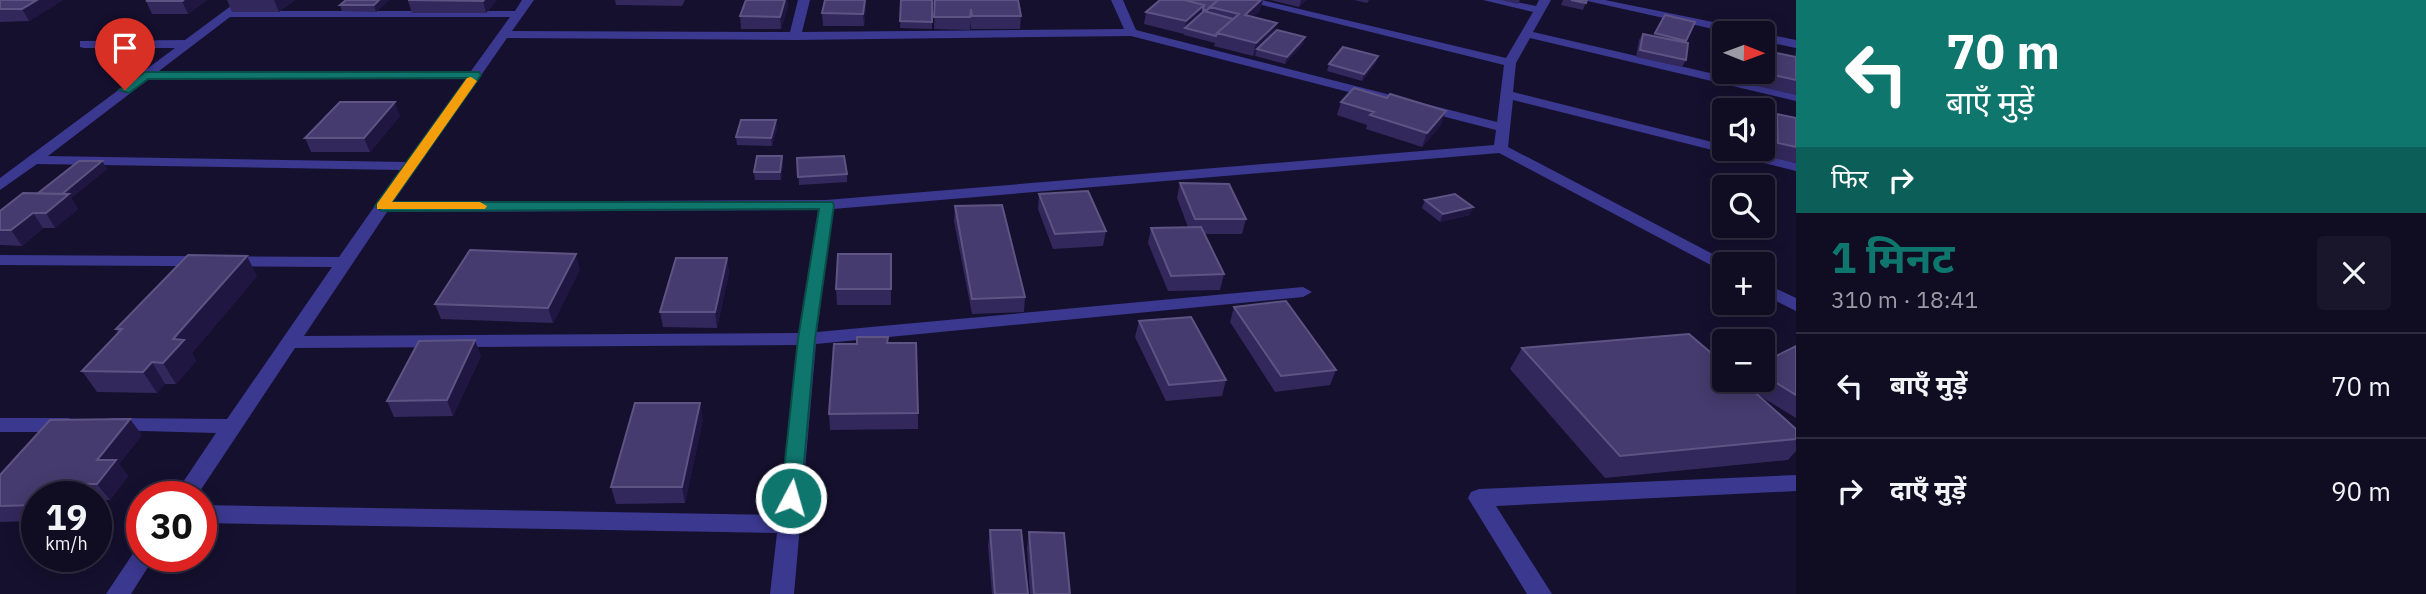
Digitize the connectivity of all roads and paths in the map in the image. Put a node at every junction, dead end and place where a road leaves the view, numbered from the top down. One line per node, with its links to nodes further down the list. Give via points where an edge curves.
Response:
1 (246, 0): 9 (street)
2 (528, 0): 10 (street)
3 (804, 0): 15 (street)
4 (1117, 0): 12 (street)
5 (1248, 0): 20 (street)
6 (1489, 0): 8 (street)
7 (1589, 0): 11 (street)
8 (1542, 5): 14 (street)
9 (226, 14): 10 (street); 18 (street)
10 (517, 14): 13 (street)
11 (1712, 26)
12 (1131, 32): 15 (street); 25 (street)
13 (504, 34): 15 (street); 22 (street)
14 (1525, 34): 20 (street); 24 (street)
15 (795, 36)
16 (1775, 40): 19 (street)
17 (84, 44): 18 (street)
18 (186, 44): 21 (street)
19 (1796, 44)
20 (1510, 63): 23 (street)
21 (145, 75): 22 (street); 27 (street)
22 (475, 75): 28 (street)
23 (1505, 94): 25 (street); 29 (street)
24 (1796, 97)
25 (1502, 127): 26 (street)
26 (1501, 149): 31 (street); 34 (street)
27 (33, 160): 28 (street); 30 (street)
28 (411, 166): 32 (street)
29 (1796, 167)
30 (0, 185)
31 (827, 205): 32 (street); 39 (street)
32 (382, 206): 35 (street)
33 (0, 260): 35 (street)
34 (1712, 261)
35 (345, 262): 40 (street)
36 (1303, 292): 39 (street)
37 (1775, 294): 38 (street)
38 (1796, 305)
39 (807, 339): 40 (street); 46 (street)
40 (291, 342): 42 (street)
41 (0, 425): 42 (street)
42 (232, 426): 43 (street)
43 (195, 481)
44 (1796, 483): 50 (street, via 1479,498)
45 (217, 514): 46 (street)
46 (789, 524): 49 (street)
47 (133, 572): 48 (street)
48 (118, 594)
49 (782, 594)
50 (1540, 594)

